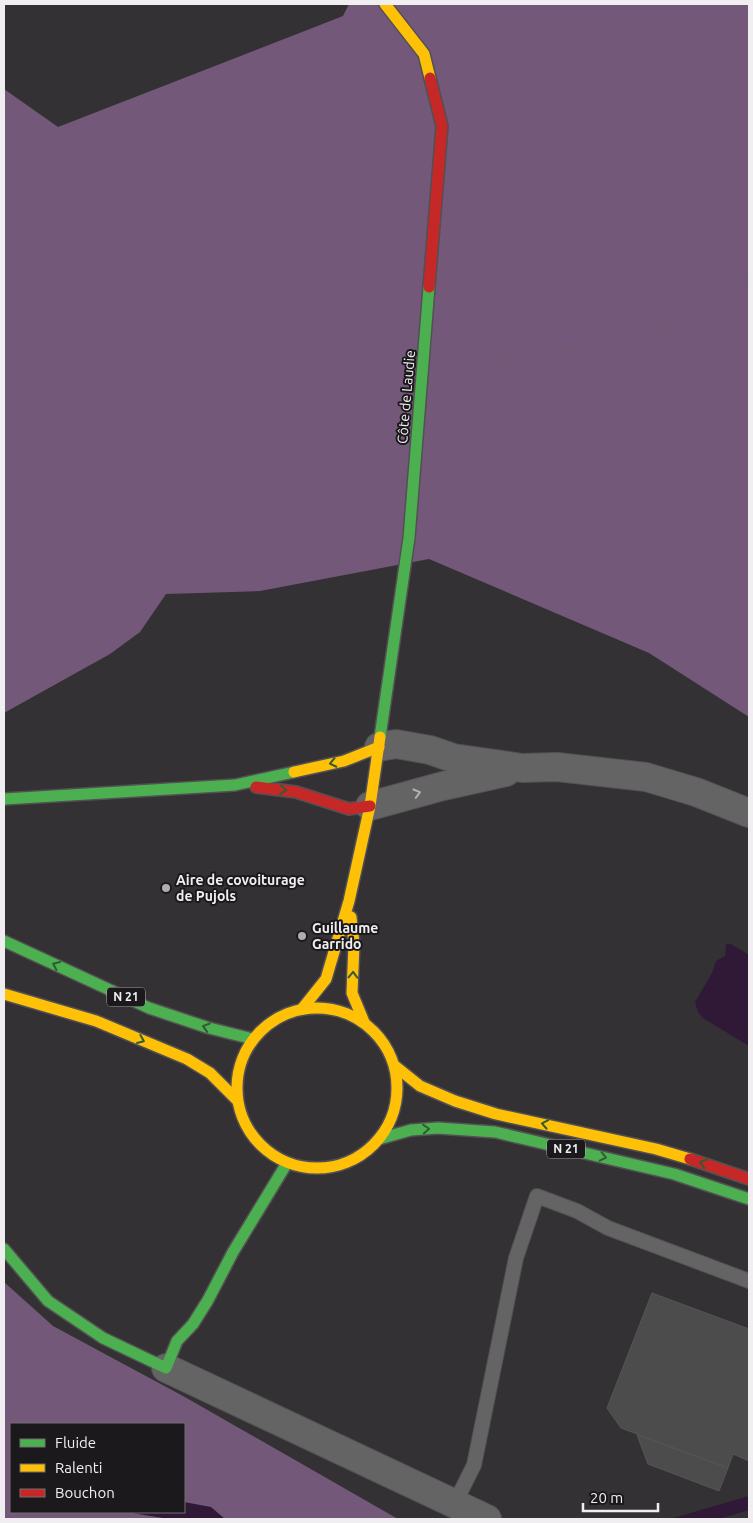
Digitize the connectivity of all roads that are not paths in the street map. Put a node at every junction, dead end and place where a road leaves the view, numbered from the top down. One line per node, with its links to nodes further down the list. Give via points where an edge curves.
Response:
1 (385, 4): 2 (main road, Côte de Laudie, via 424,54 442,126 410,538)
2 (379, 747): 3 (street, via 396,744 453,758); 4 (main road, one-way to 4, via 344,761); 6 (main road, Côte de Laudie)
3 (522, 768): 6 (street, one-way to 3); 7 (street, via 558,768 646,777)
4 (235, 785): 5 (main road); 6 (main road, one-way to 6, via 296,792 349,809)
5 (4, 799)
6 (370, 806): 8 (main road, Côte de Laudie)
7 (749, 813)
8 (349, 900): 11 (main road, Côte de Laudie, via 326,979); 12 (main road, one-way to 8, via 352,993 354,944)
9 (4, 941): 13 (main road, N 21, one-way to 9, via 149,1008)
10 (4, 994): 15 (main road, N 21, one-way to 15, via 96,1021 187,1059 210,1072)
11 (302, 1009): 12 (main road, via 324,1007 345,1012); 13 (main road, via 283,1014)
12 (364, 1022): 14 (main road, via 383,1041)
13 (253, 1039): 15 (main road, via 242,1058 237,1078)
14 (395, 1066): 16 (main road, via 398,1092 392,1117); 18 (main road, N 21, one-way to 14, via 656,1149 463,1104 420,1086)
15 (238, 1100): 17 (main road, via 246,1126 263,1148)
16 (379, 1139): 17 (main road, via 360,1156 337,1166 311,1168); 19 (main road, N 21, one-way to 19, via 411,1130 438,1128 495,1132 674,1174)
17 (287, 1163): 22 (main road, via 208,1300 193,1324 177,1341)
18 (749, 1179)
19 (749, 1199)
20 (4, 1249): 22 (main road, via 48,1301 102,1338)
21 (749, 1281): 23 (lane, via 608,1228 577,1211 537,1196 516,1258 474,1465)
22 (166, 1368): 23 (street)
23 (455, 1503): 24 (street)
24 (487, 1519)

